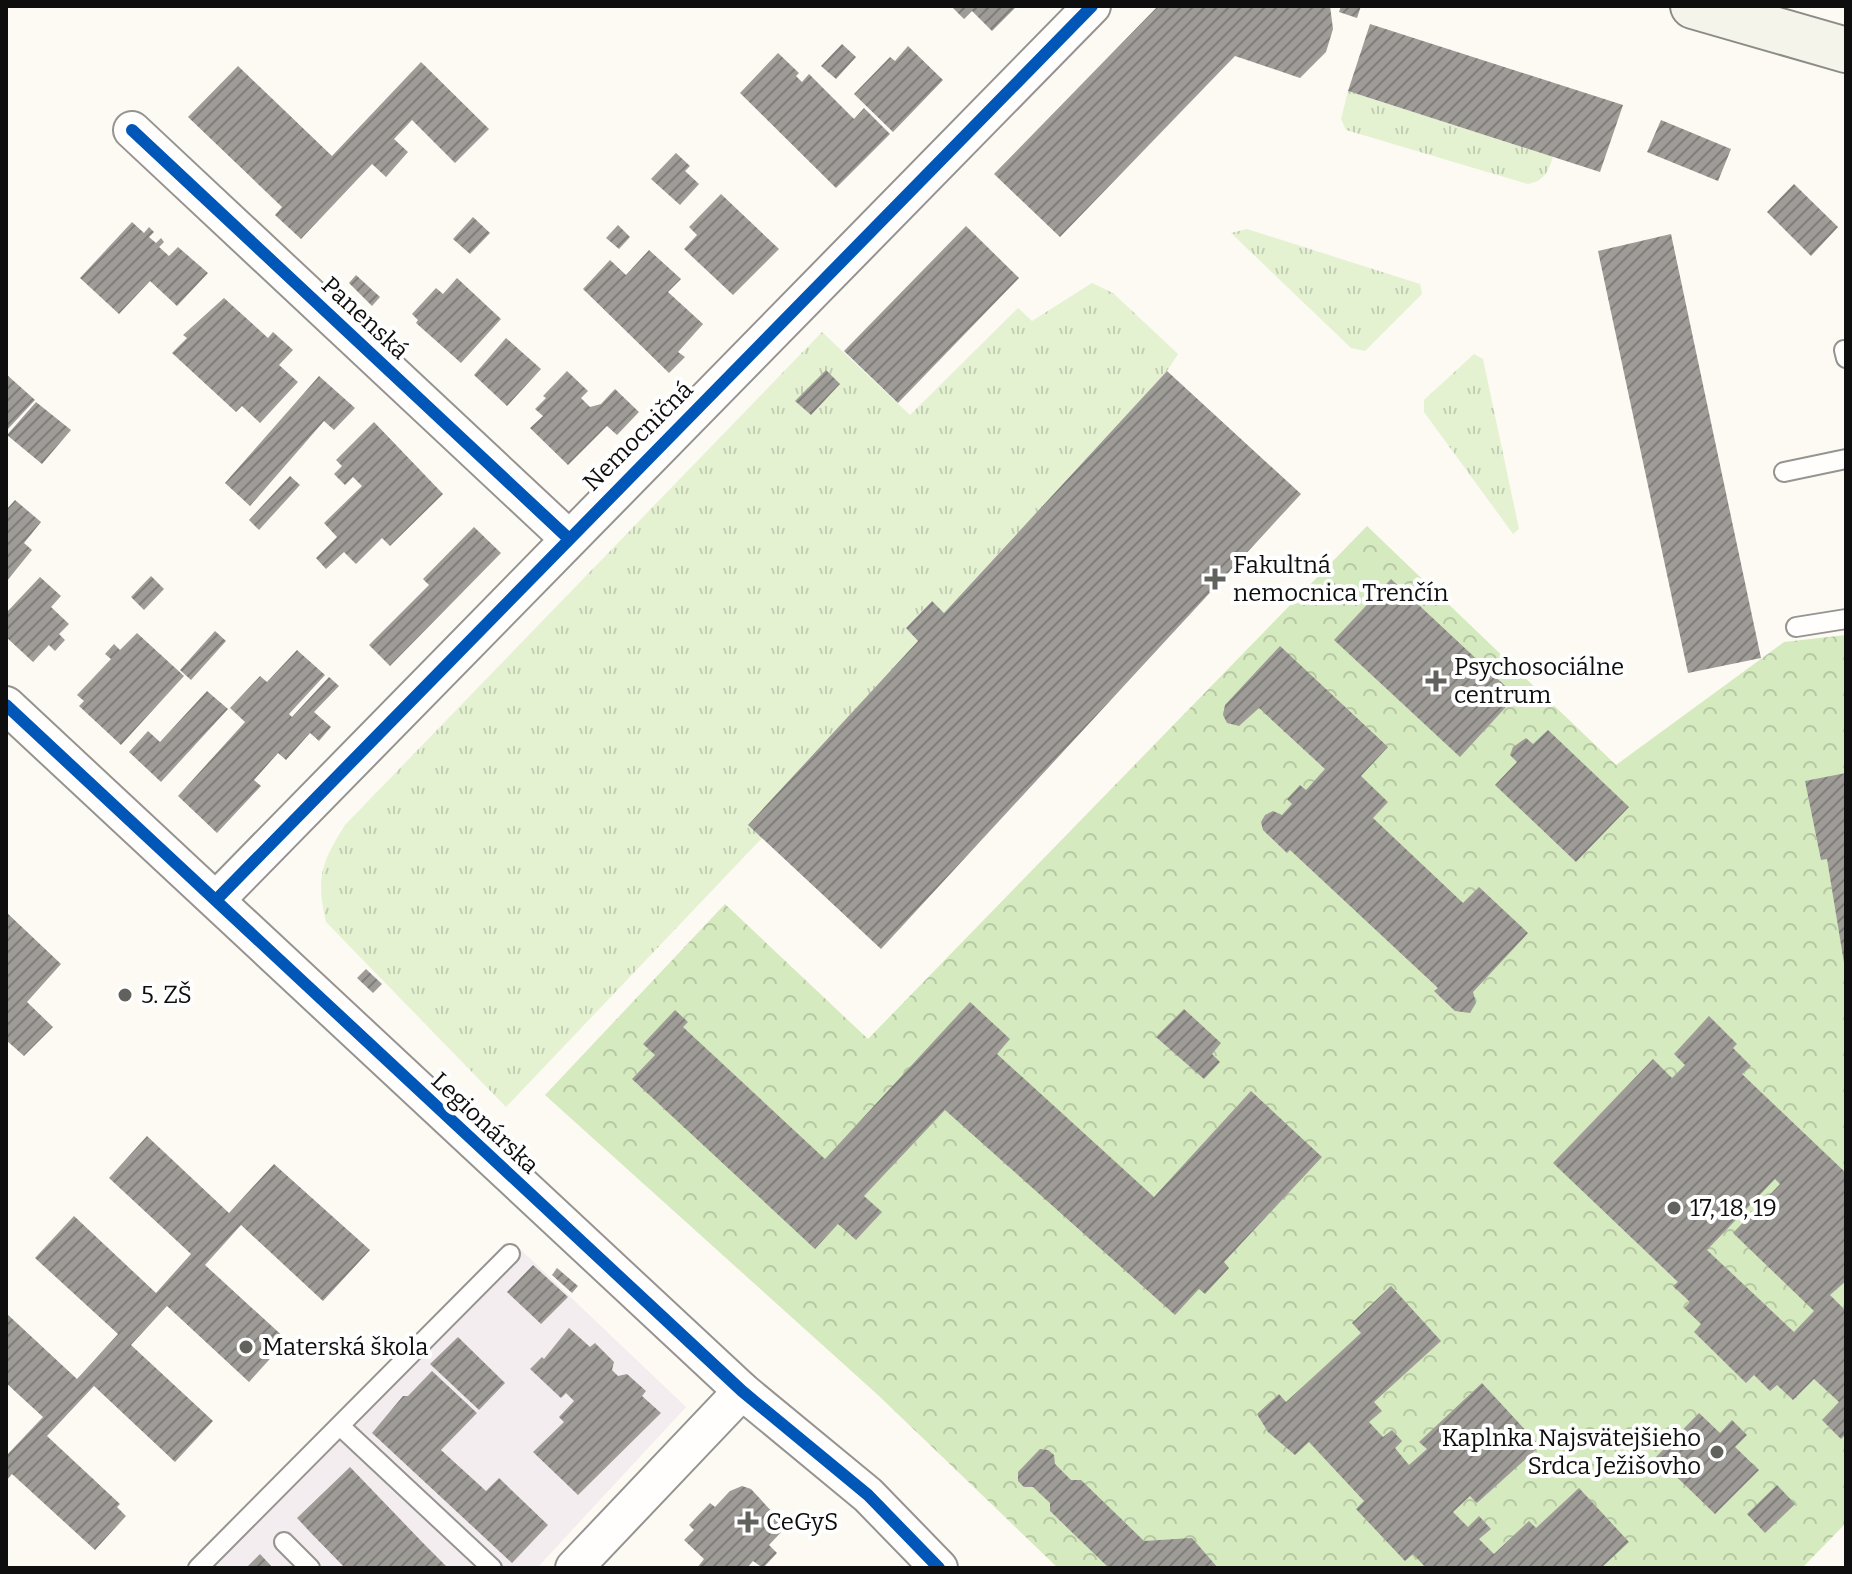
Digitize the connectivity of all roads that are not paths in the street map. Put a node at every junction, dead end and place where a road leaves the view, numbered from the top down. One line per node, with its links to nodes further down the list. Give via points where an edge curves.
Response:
1 (1092, 6): 7 (street, Nemocničná)
2 (1693, 6): 3 (main road)
3 (1846, 50)
4 (132, 130): 7 (street, Panenská)
5 (1846, 459): 6 (lane)
6 (1784, 472)
7 (568, 538): 11 (street, Nemocničná)
8 (1846, 619): 9 (lane)
9 (1796, 627)
10 (6, 705): 11 (street, Legionárska)
11 (217, 899): 13 (street, Legionárska)
12 (510, 1254): 14 (lane)
13 (742, 1391): 19 (street); 20 (street, Legionárska, via 868,1495)
14 (340, 1426): 16 (lane); 18 (lane)
15 (284, 1542): 17 (lane)
16 (198, 1568)
17 (310, 1568)
18 (492, 1568)
19 (574, 1568)
20 (939, 1568)

